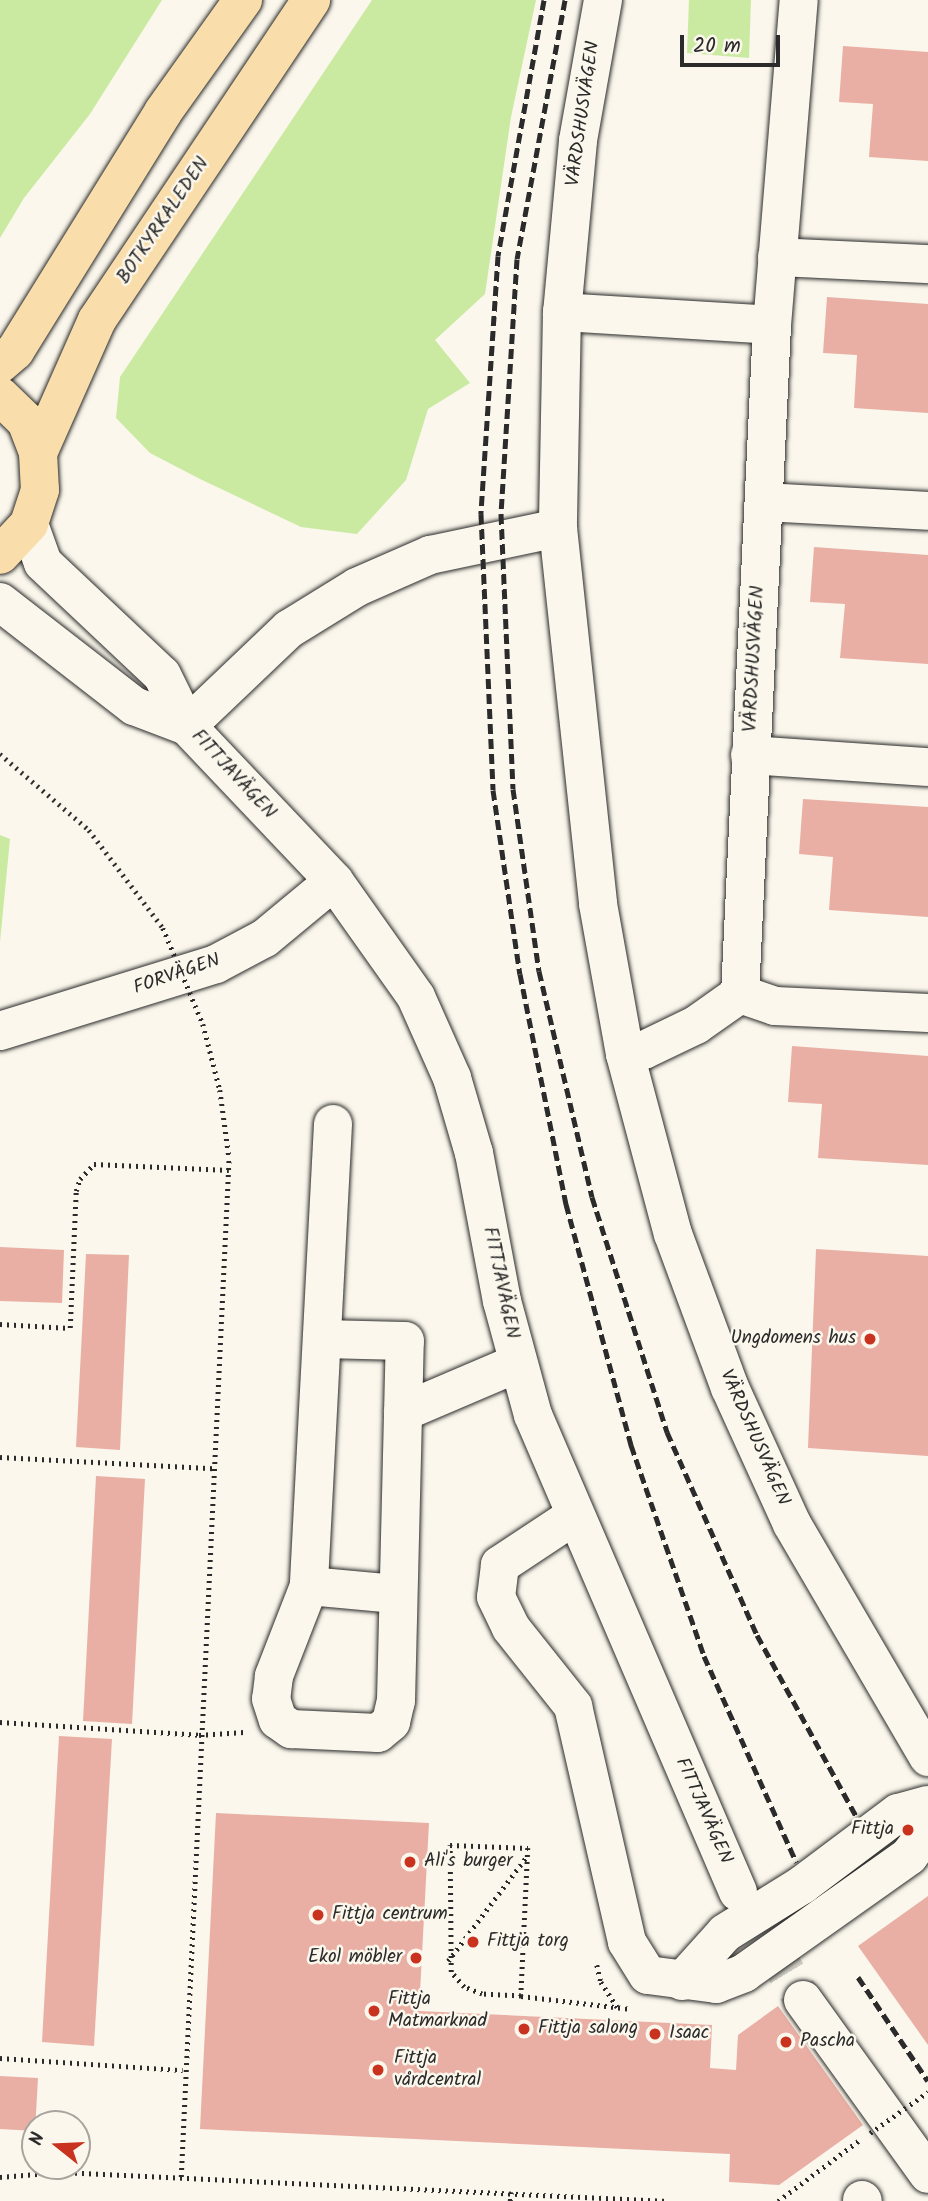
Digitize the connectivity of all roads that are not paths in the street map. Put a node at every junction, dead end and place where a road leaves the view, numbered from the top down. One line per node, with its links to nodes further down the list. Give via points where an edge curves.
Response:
1 (243, 0): 9 (main road, via 163,112 15,351)
2 (311, 0): 11 (main road, BOTKYRKALEDEN, via 97,320)
3 (603, 0): 7 (street, VÄRDSHUSVÄGEN, via 578,141)
4 (799, 0): 5 (street, VÄRDSHUSVÄGEN)
5 (777, 257): 6 (street); 8 (street, VÄRDSHUSVÄGEN)
6 (928, 264)
7 (562, 312): 8 (street); 15 (street, VÄRDSHUSVÄGEN)
8 (772, 325): 12 (street, VÄRDSHUSVÄGEN)
9 (0, 364)
10 (0, 396): 11 (main road, BOTKYRKALEDEN, via 26,421)
11 (38, 453): 14 (main road, BOTKYRKALEDEN, via 40,489)
12 (764, 502): 13 (street); 19 (street, VÄRDSHUSVÄGEN)
13 (928, 511)
14 (29, 524): 16 (main road, BOTKYRKALEDEN); 18 (street, FITTJAVÄGEN, via 43,563 162,675)
15 (558, 528): 18 (street, via 430,555 357,587 289,629); 25 (street, VÄRDSHUSVÄGEN, via 598,904)
16 (0, 555)
17 (0, 602): 18 (street, FITTJAVÄGEN, via 134,706)
18 (187, 726): 21 (street, FITTJAVÄGEN)
19 (750, 755): 20 (street); 22 (street, VÄRDSHUSVÄGEN)
20 (928, 767)
21 (334, 881): 24 (street, FORVÄGEN, via 265,938 216,964); 28 (street, FITTJAVÄGEN, via 416,997 452,1078 474,1153 502,1301)
22 (740, 994): 23 (street, via 775,1006); 25 (street, via 696,1025)
23 (928, 1013)
24 (0, 1031)
25 (625, 1054): 33 (street, VÄRDSHUSVÄGEN, via 673,1234 730,1388 792,1524)
26 (332, 1124): 27 (street)
27 (322, 1339): 29 (street, via 405,1341); 31 (street)
28 (519, 1363): 29 (street); 30 (street, FITTJAVÄGEN, via 533,1415)
29 (403, 1412): 32 (street)
30 (574, 1516): 36 (street, FITTJAVÄGEN); 37 (street, via 500,1565 496,1597 511,1628 573,1706 627,1942 648,1975)
31 (309, 1586): 32 (street); 32 (street, via 274,1676 271,1699 278,1720 291,1729 378,1733 391,1722 396,1701)
32 (396, 1594)
33 (928, 1757)
34 (928, 1804): 37 (street, via 898,1813 802,1885 725,1933)
35 (928, 1831): 37 (street, via 909,1856 744,1973 716,1983)
36 (738, 1892)
37 (682, 1980)
38 (803, 2000): 39 (street)
39 (928, 2174)

